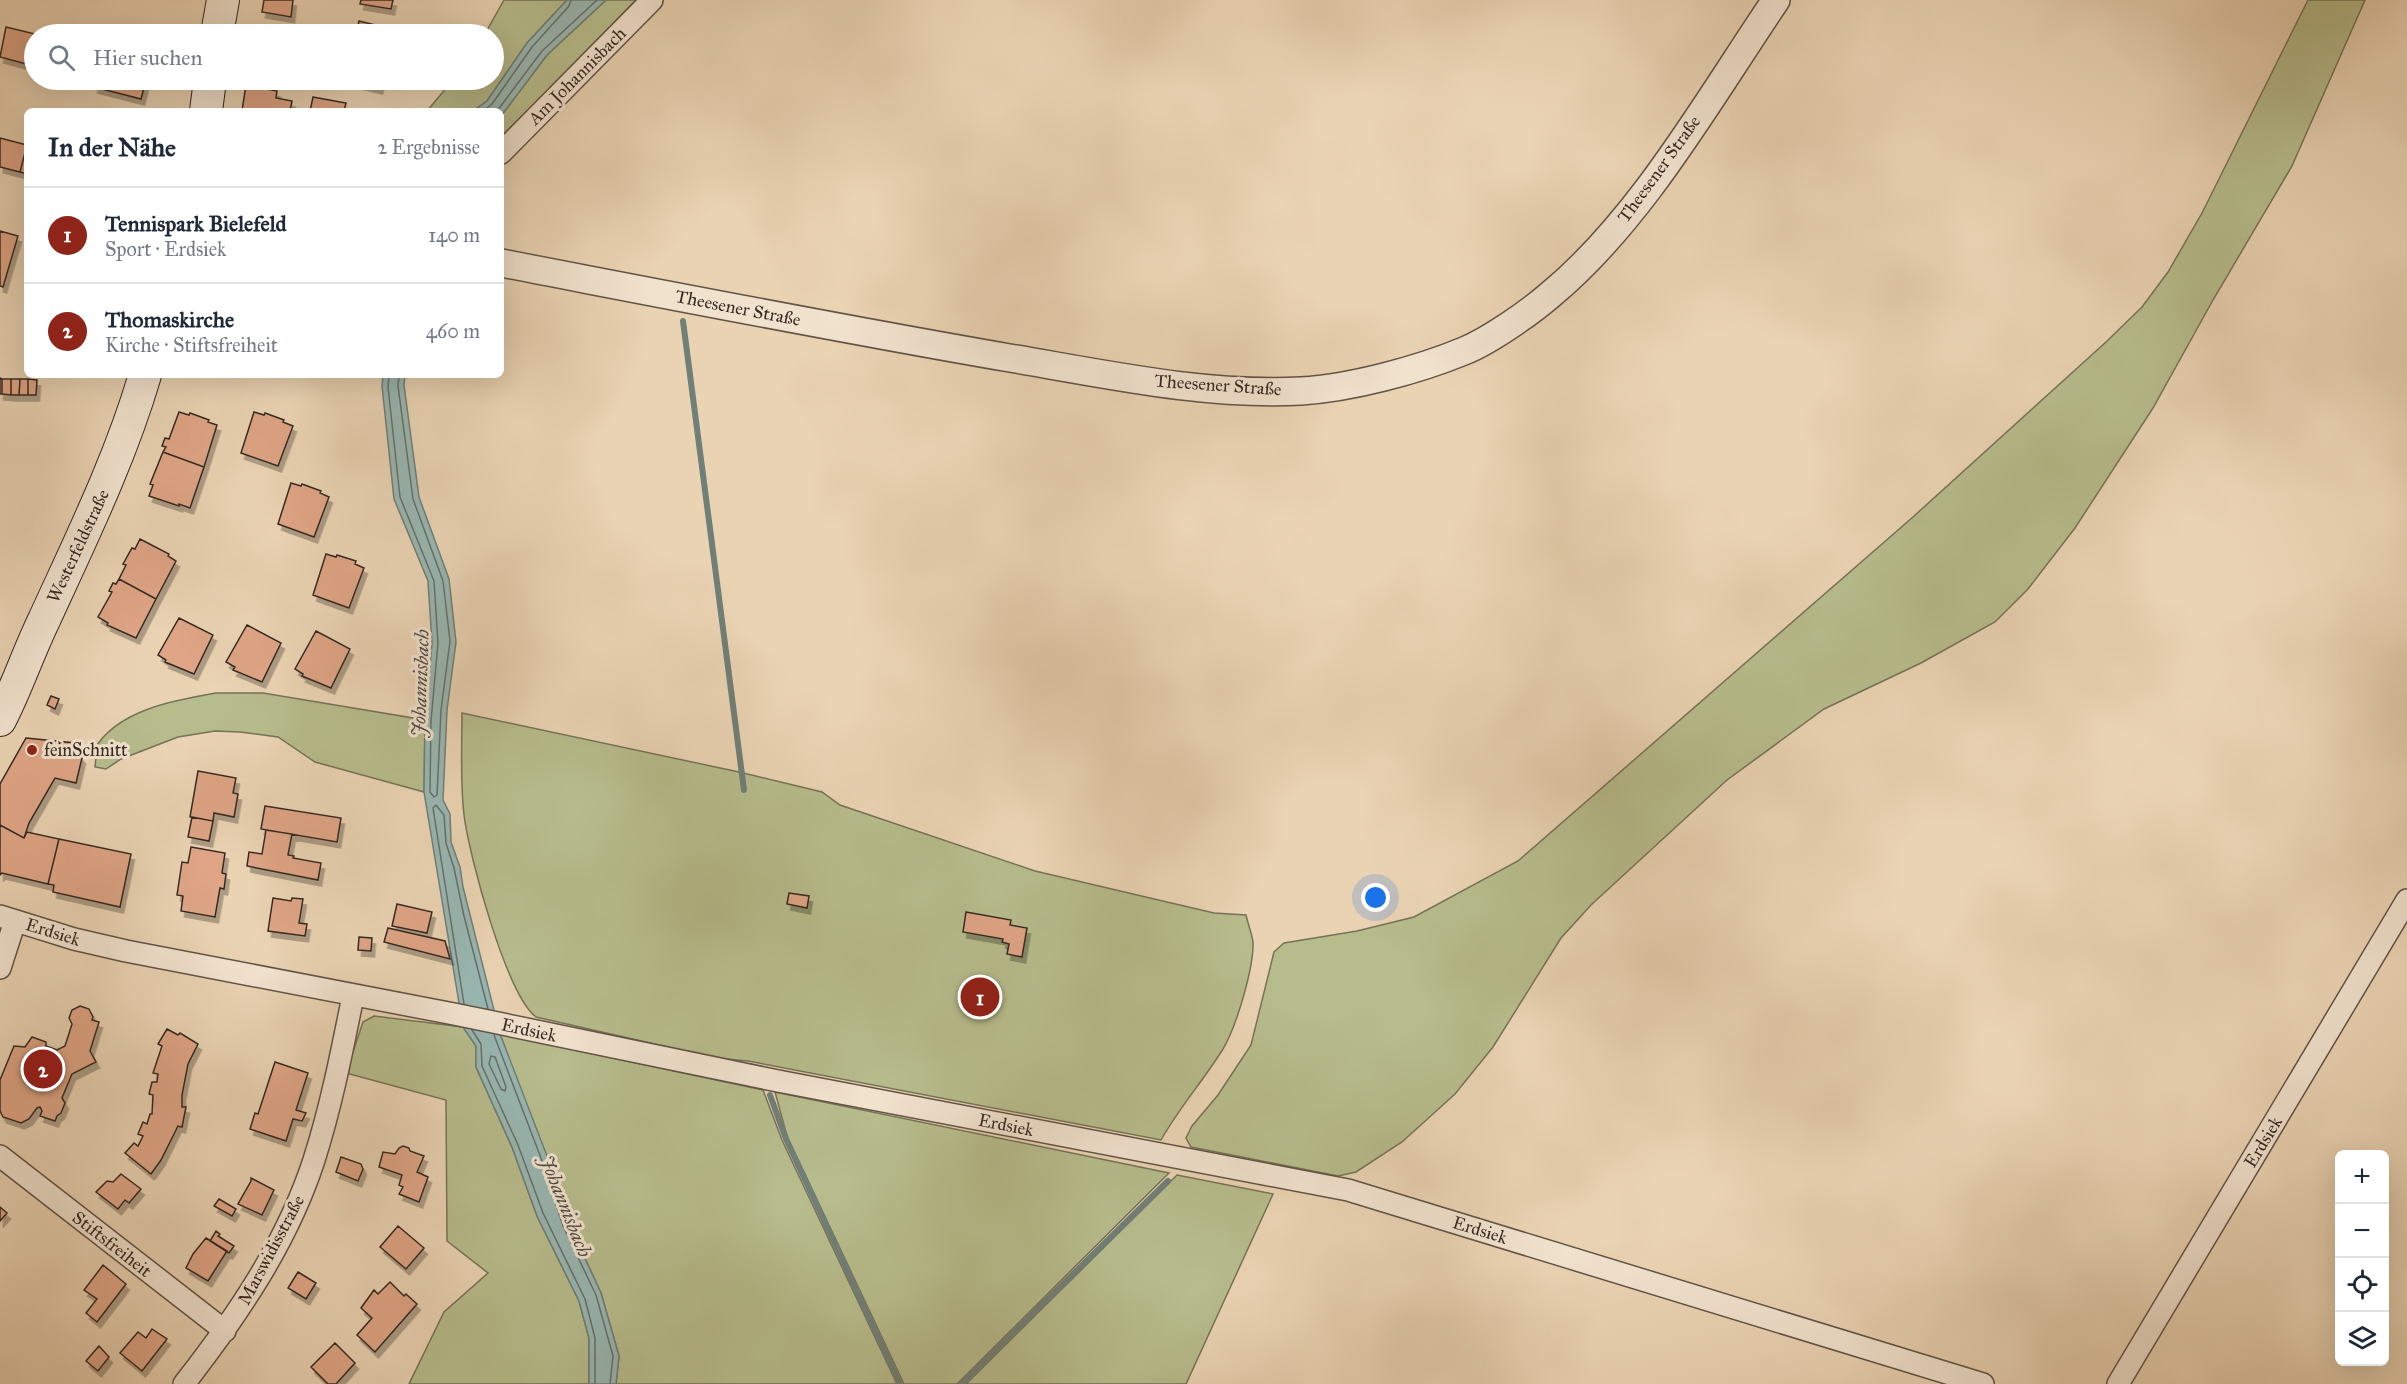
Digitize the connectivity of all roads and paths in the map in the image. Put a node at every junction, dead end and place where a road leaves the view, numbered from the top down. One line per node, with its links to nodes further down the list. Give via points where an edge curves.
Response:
1 (223, 0): 4 (main road)
2 (652, 0): 7 (street, Am Johannisbach)
3 (1776, 0): 8 (street, Theesener Straße, via 1650,185 1615,230 1550,296 1467,350 1374,380 1302,391 1222,389 1134,379)
4 (219, 24)
5 (209, 90): 6 (main road)
6 (206, 108)
7 (504, 150)
8 (504, 264)
9 (144, 378): 10 (main road, Westerfeldstraße, via 112,470)
10 (42, 623): 11 (main road, Westerfeldstraße); 12 (main road, Westerfeldstraße)
11 (0, 685)
12 (0, 720)
13 (2407, 900): 21 (street, Erdsiek)
14 (7, 918): 15 (street); 16 (street, Erdsiek, via 97,945)
15 (0, 968)
16 (353, 996): 18 (street, Marswidisstraße, via 326,1117 304,1187 283,1236); 20 (street, Erdsiek, via 1348,1190)
17 (0, 1156): 18 (street, Stiftsfreiheit)
18 (225, 1331): 19 (street, Marswidisstraße)
19 (184, 1384)
20 (1983, 1384)
21 (2118, 1384)

